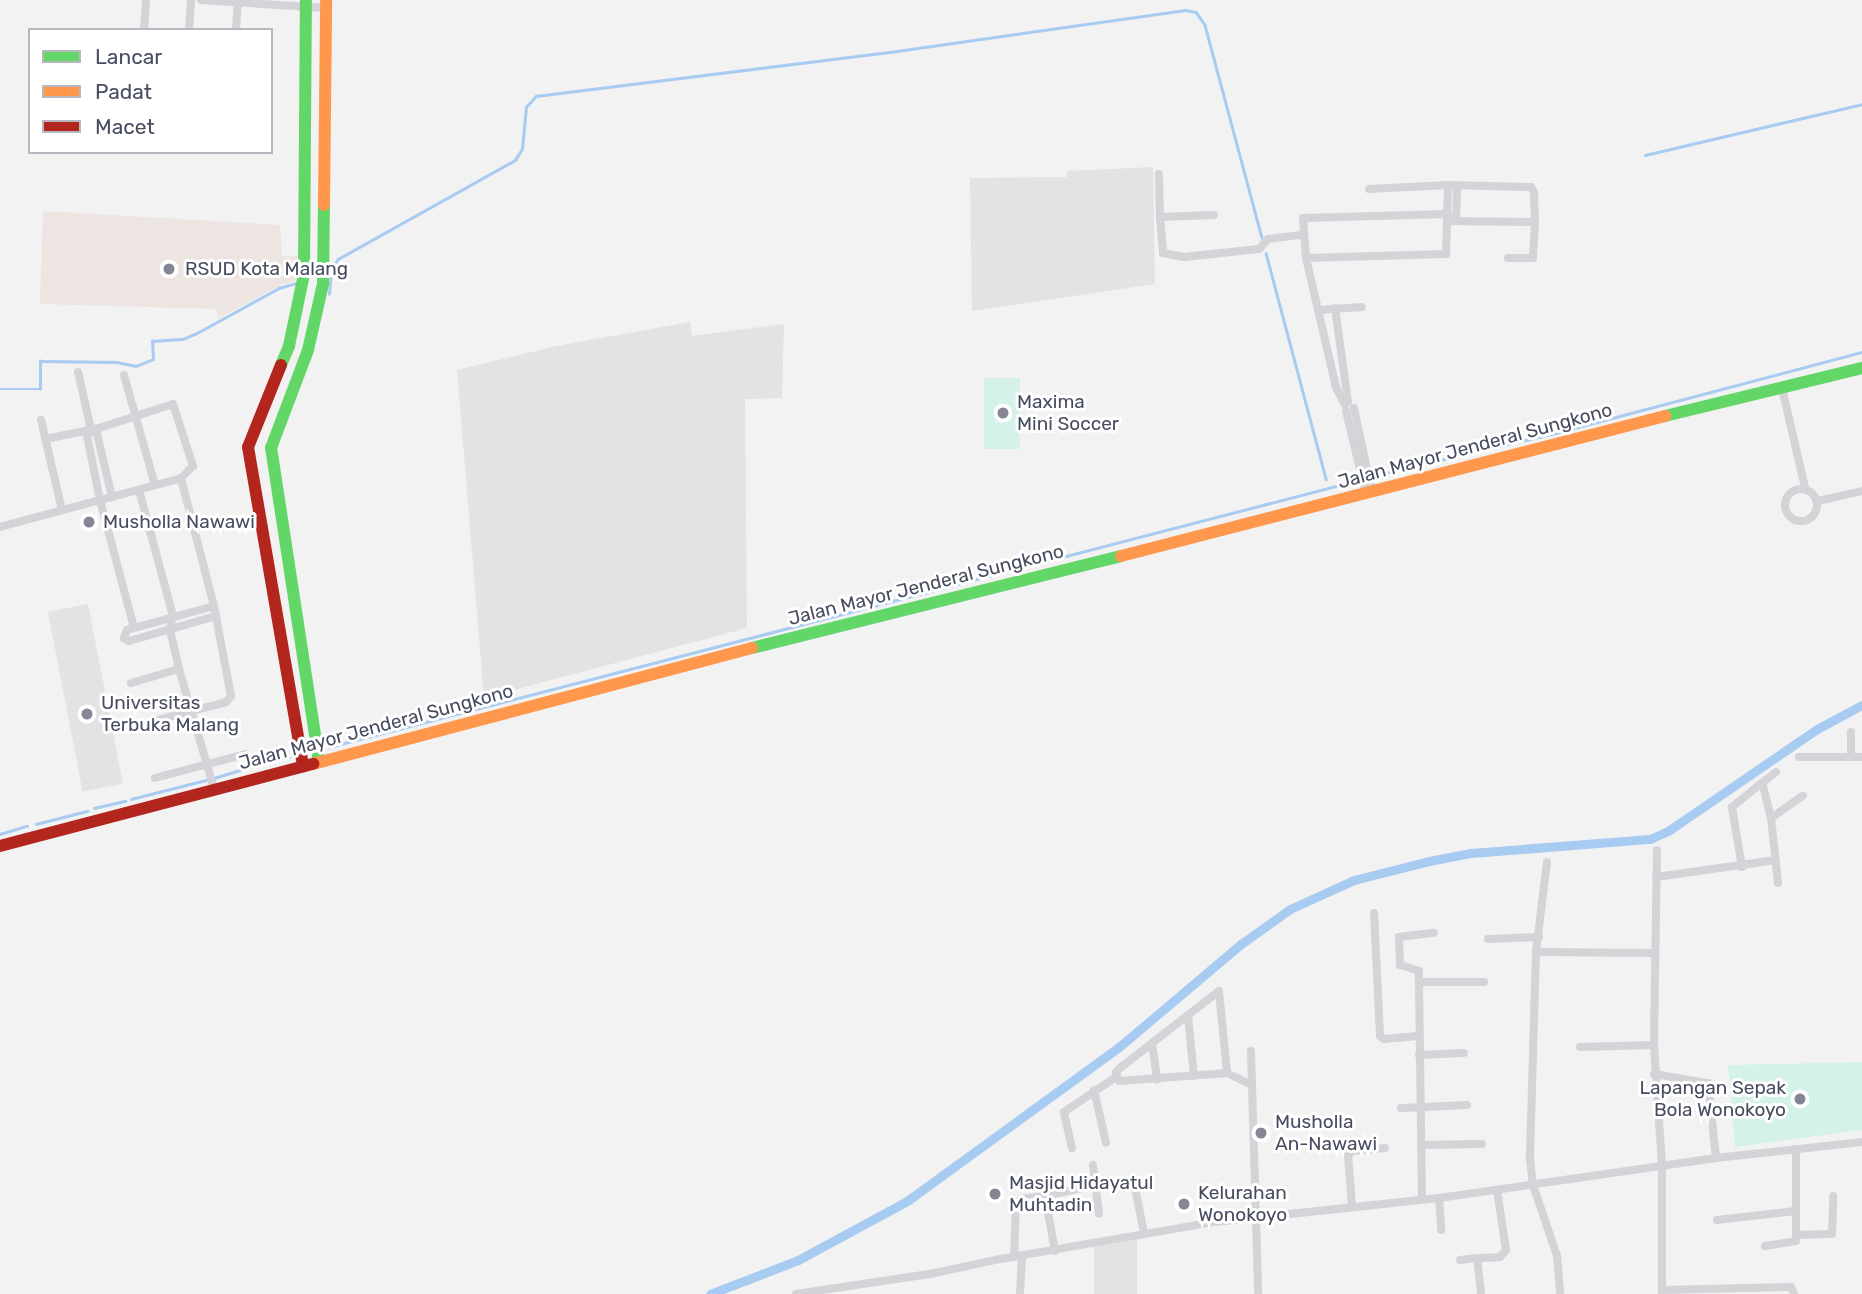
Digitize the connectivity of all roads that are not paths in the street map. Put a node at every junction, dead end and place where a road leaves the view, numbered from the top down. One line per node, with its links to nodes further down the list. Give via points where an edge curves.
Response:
1 (146, 0): 7 (street)
2 (191, 0): 8 (street)
3 (201, 0): 4 (street)
4 (238, 3): 5 (street); 9 (street)
5 (306, 4): 6 (street); 23 (main road, via 305,260)
6 (326, 4): 24 (main road, via 324,271)
7 (144, 28)
8 (189, 28)
9 (236, 28)
10 (1159, 174): 14 (street)
11 (1453, 185): 12 (street); 15 (street); 16 (street, via 1531,187)
12 (1369, 189)
13 (1214, 215): 14 (street)
14 (1160, 217): 17 (street, via 1166,255 1259,249 1269,239)
15 (1451, 219): 16 (street); 17 (street, via 1307,217); 18 (street, via 1446,254)
16 (1535, 222): 19 (street, via 1533,258)
17 (1302, 235): 18 (street)
18 (1306, 258): 22 (street)
19 (1507, 258)
20 (1362, 307): 21 (street)
21 (1335, 308): 22 (street); 29 (street)
22 (1318, 310): 29 (street, via 1336,387)
23 (289, 346): 24 (main road); 61 (main road, via 248,453)
24 (308, 350): 59 (main road, via 271,448)
25 (1862, 368): 28 (main road, Jalan Mayor Jenderal Sungkono)
26 (78, 372): 32 (street)
27 (124, 375): 30 (street)
28 (1782, 388): 35 (main road, Jalan Mayor Jenderal Sungkono); 37 (street)
29 (1349, 407): 35 (street)
30 (134, 417): 32 (street); 34 (street, via 174,405 193,464); 36 (street)
31 (41, 420): 33 (street)
32 (91, 429): 33 (street); 40 (street, via 97,434); 41 (street, via 87,436)
33 (46, 439): 43 (street)
34 (181, 478): 36 (street); 45 (street)
35 (1367, 483): 59 (main road, Jalan Mayor Jenderal Sungkono)
36 (155, 485): 38 (street)
37 (1805, 488): 42 (street); 42 (street, via 1785,500 1789,516 1810,519)
38 (139, 489): 40 (street); 47 (street)
39 (1862, 491): 42 (street)
40 (112, 497): 41 (street)
41 (100, 500): 43 (street); 48 (street)
42 (1818, 501)
43 (62, 510): 44 (street)
44 (0, 527)
45 (214, 606): 46 (street); 47 (street)
46 (216, 616): 49 (street); 52 (street, via 231,696 226,702)
47 (171, 618): 48 (street); 49 (street)
48 (134, 628): 49 (street, via 125,633 125,640)
49 (171, 628): 50 (street)
50 (179, 669): 51 (street); 52 (street)
51 (131, 683)
52 (191, 711): 53 (street); 60 (street)
53 (138, 725)
54 (1851, 732): 57 (street)
55 (246, 754): 60 (street)
56 (1798, 757): 57 (street)
57 (1851, 757): 58 (street)
58 (1862, 757)
59 (319, 761): 61 (main road, Jalan Mayor Jenderal Sungkono)
60 (206, 765): 63 (street); 65 (street)
61 (303, 766): 65 (main road, Jalan Mayor Jenderal Sungkono)
62 (1776, 772): 64 (street)
63 (155, 778)
64 (1762, 783): 67 (street); 72 (street, via 1732,807)
65 (214, 789): 68 (main road, Jalan Mayor Jenderal Sungkono)
66 (1803, 796): 67 (street)
67 (1771, 818): 70 (street)
68 (0, 846)
69 (1657, 850): 73 (street)
70 (1776, 860): 72 (street); 74 (street)
71 (1547, 862): 77 (street)
72 (1742, 867): 73 (street)
73 (1656, 877): 80 (street)
74 (1778, 883)
75 (1374, 913): 84 (street, via 1380,1036)
76 (1434, 933): 81 (street, via 1399,937 1400,965 1418,969)
77 (1539, 937): 78 (street); 79 (street)
78 (1488, 939)
79 (1536, 952): 80 (street); 113 (street)
80 (1654, 953): 86 (street)
81 (1419, 982): 82 (street); 84 (street)
82 (1484, 982)
83 (1188, 1016): 85 (street); 91 (street, via 1216,992 1222,994); 93 (street)
84 (1418, 1036): 90 (street)
85 (1152, 1043): 94 (street, via 1120,1068); 95 (street)
86 (1654, 1045): 87 (street); 92 (street)
87 (1580, 1047)
88 (1251, 1051): 96 (street)
89 (1464, 1053): 90 (street)
90 (1419, 1055): 100 (street)
91 (1227, 1073): 93 (street); 96 (street)
92 (1654, 1074): 108 (street, via 1708,1083); 110 (street)
93 (1194, 1076): 95 (street)
94 (1116, 1077): 95 (street, via 1124,1083); 97 (street)
95 (1157, 1080)
96 (1252, 1086): 122 (street)
97 (1094, 1090): 102 (street); 105 (street, via 1063,1112)
98 (1467, 1105): 100 (street)
99 (1401, 1108): 100 (street)
100 (1421, 1108): 104 (street)
101 (1862, 1142): 107 (street)
102 (1106, 1143)
103 (1482, 1144): 104 (street)
104 (1421, 1145): 117 (street)
105 (1072, 1148)
106 (1385, 1148): 119 (street, via 1348,1155)
107 (1796, 1149): 108 (street); 120 (street)
108 (1716, 1158): 110 (street)
109 (1093, 1165): 112 (street)
110 (1662, 1167): 113 (street); 133 (street)
111 (1134, 1183): 125 (street)
112 (1096, 1185): 115 (street); 121 (street)
113 (1532, 1185): 114 (street); 138 (street, via 1557,1256)
114 (1497, 1190): 118 (street); 130 (street, via 1504,1255)
115 (1045, 1196): 128 (street); 129 (street, via 1016,1204)
116 (1833, 1196): 126 (street, via 1832,1234)
117 (1422, 1198): 118 (street); 119 (street)
118 (1439, 1198): 124 (street)
119 (1352, 1206): 122 (street)
120 (1795, 1211): 123 (street); 126 (street)
121 (1099, 1214)
122 (1256, 1216): 125 (street); 136 (street)
123 (1717, 1220)
124 (1441, 1230)
125 (1144, 1233): 128 (street)
126 (1796, 1235): 127 (street, via 1795,1242)
127 (1765, 1246)
128 (1055, 1251): 129 (street)
129 (1018, 1256): 132 (street); 135 (street)
130 (1477, 1258): 131 (street); 137 (street)
131 (1460, 1260)
132 (854, 1289): 134 (street)
133 (1662, 1292): 139 (street, via 1791,1287)
134 (796, 1294)
135 (1020, 1294)
136 (1258, 1294)
137 (1481, 1294)
138 (1560, 1294)
139 (1794, 1294)

